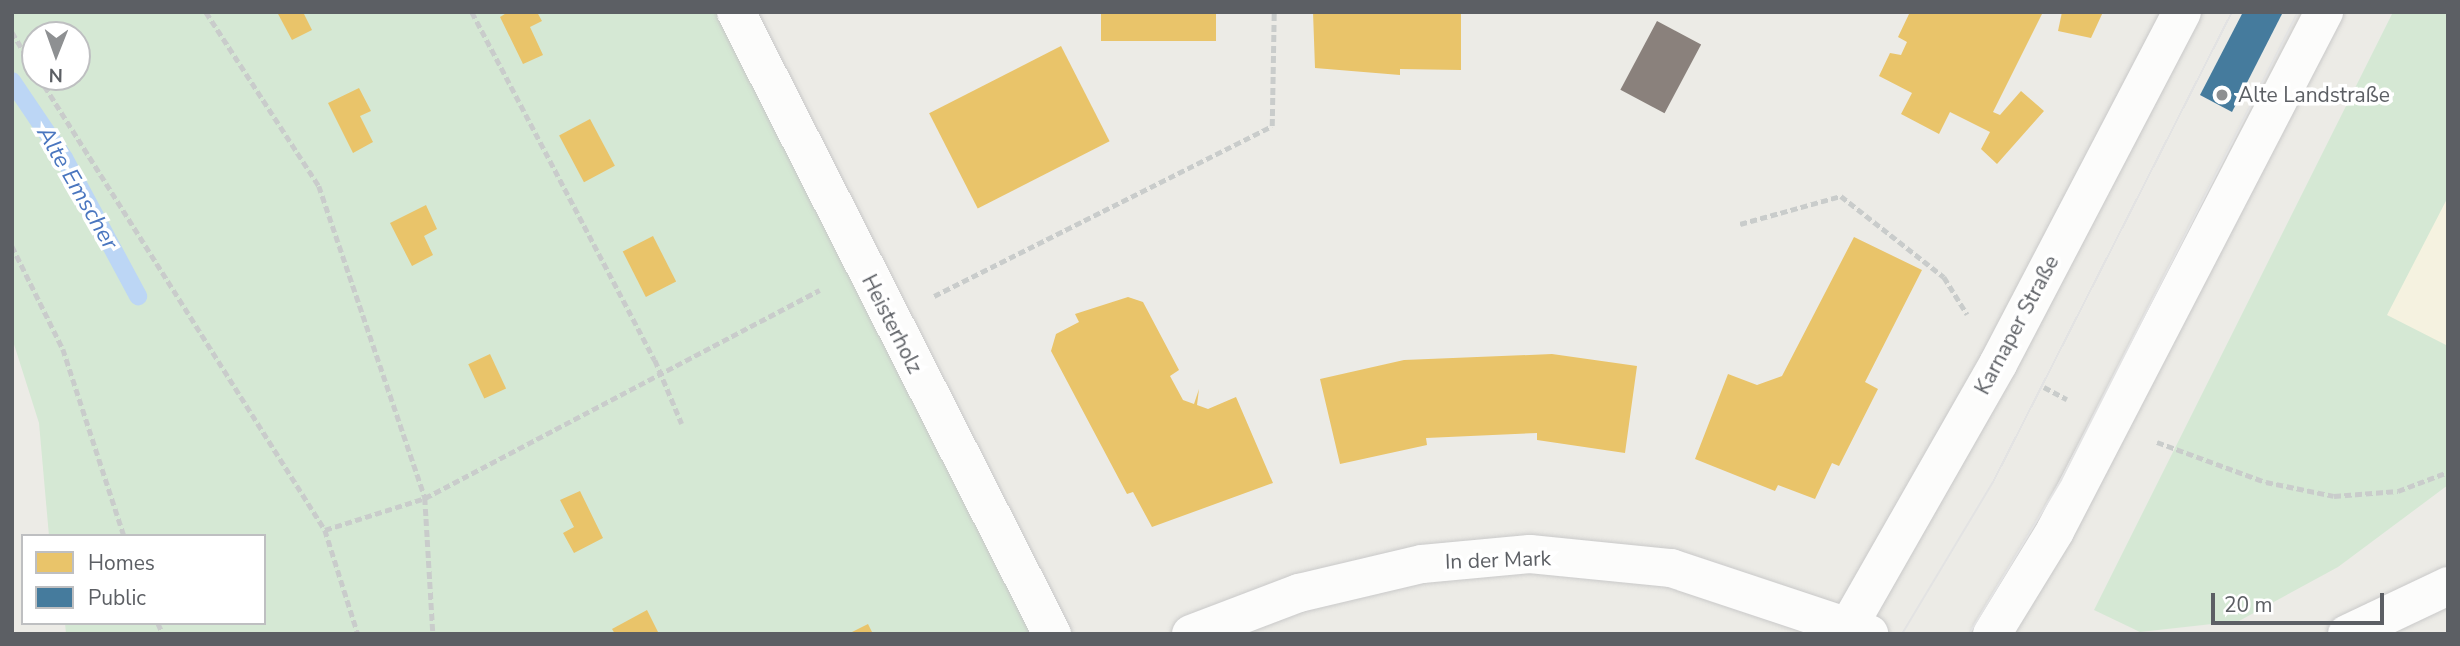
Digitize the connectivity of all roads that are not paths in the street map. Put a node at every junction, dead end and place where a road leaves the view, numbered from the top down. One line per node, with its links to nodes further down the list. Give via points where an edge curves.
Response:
1 (736, 12): 7 (street, Heisterholz)
2 (2182, 12): 6 (street, Karnaper Straße)
3 (2324, 12): 9 (street, via 2112,420)
4 (2448, 586): 10 (street)
5 (2448, 593): 11 (street)
6 (1853, 633): 8 (street, In der Mark, via 1671,568 1530,554 1422,564 1311,590)
7 (1052, 634)
8 (1192, 634)
9 (1992, 634)
10 (2347, 634)
11 (2408, 634)

